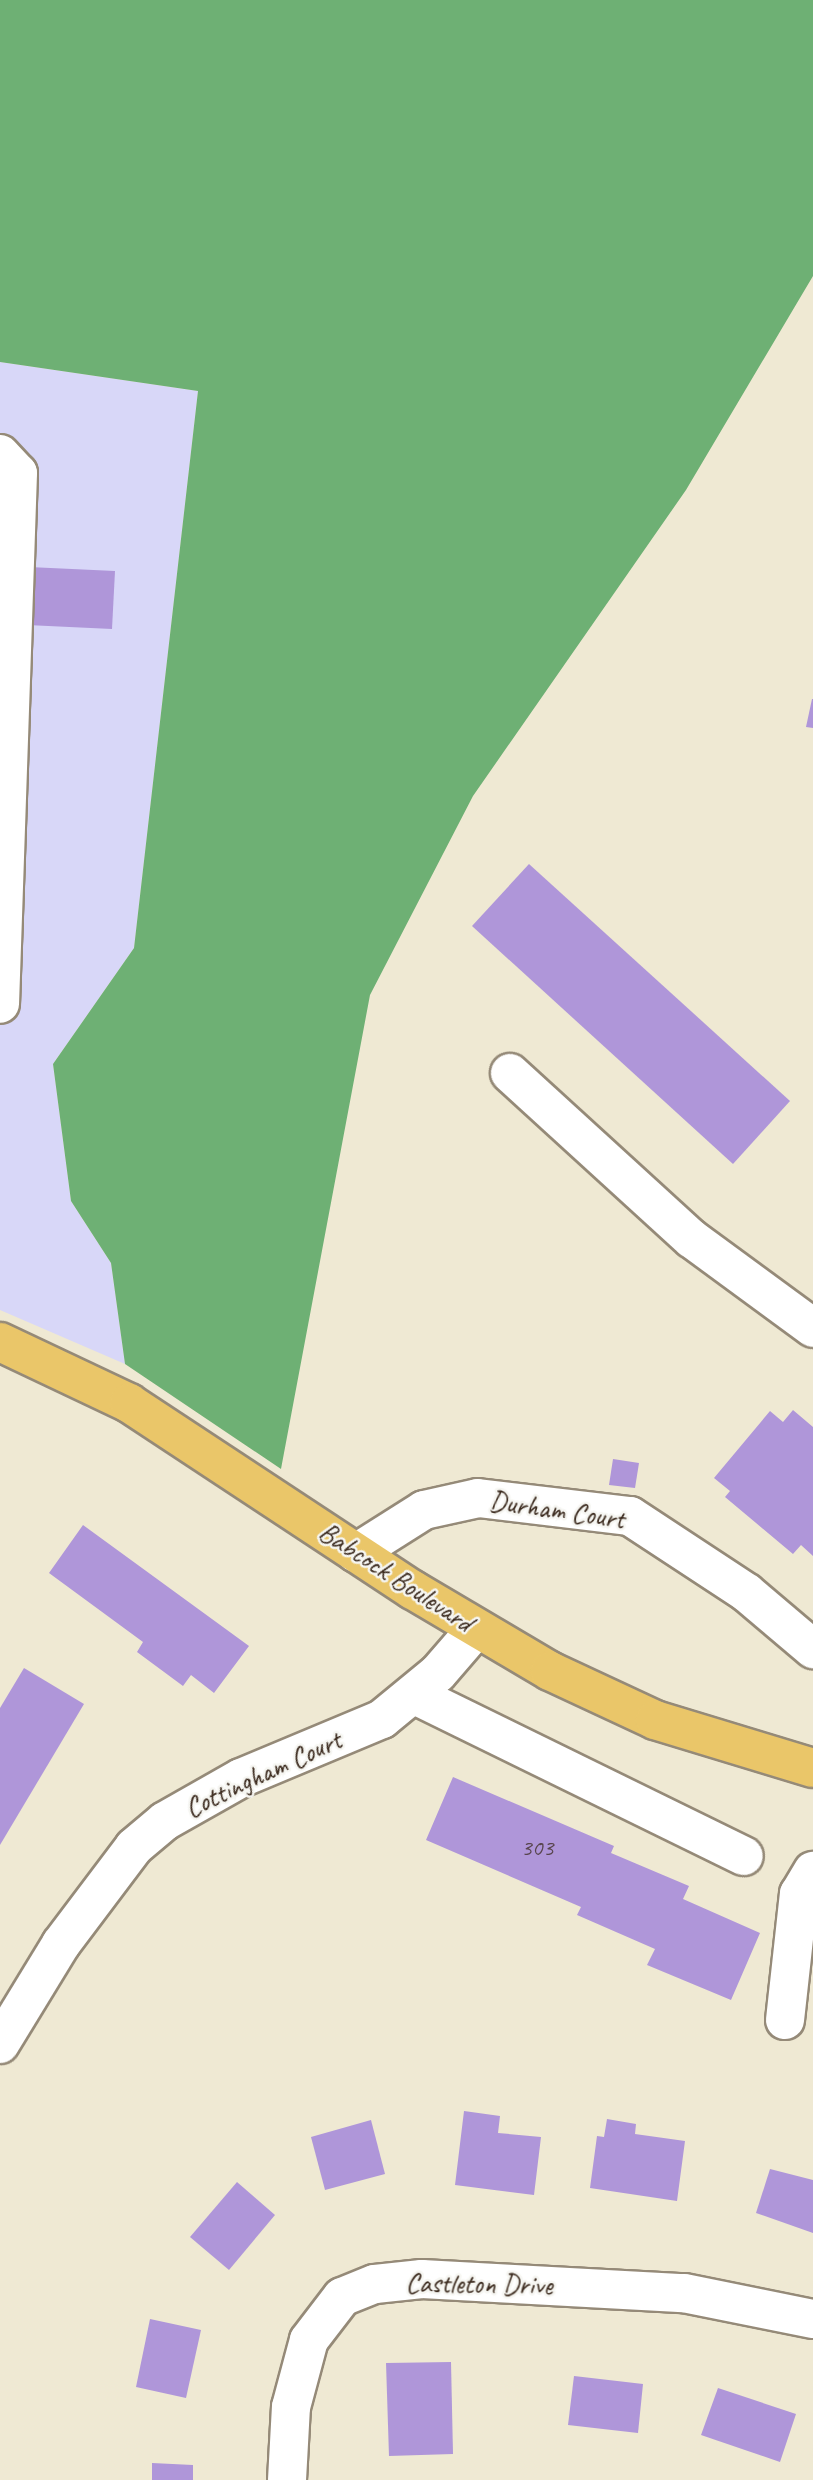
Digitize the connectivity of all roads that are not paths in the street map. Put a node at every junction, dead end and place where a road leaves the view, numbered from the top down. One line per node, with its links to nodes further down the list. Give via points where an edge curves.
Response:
1 (0, 454): 2 (street, via 18,473)
2 (1, 868): 3 (street)
3 (3, 954): 4 (street)
4 (0, 1004)
5 (510, 1073): 6 (street, via 692,1239)
6 (813, 1328)
7 (0, 1342): 8 (main road, Babcock Boulevard, via 129,1403)
8 (356, 1553): 9 (main road, Babcock Boulevard); 10 (street, Durham Court, via 424,1510 478,1498 630,1516 747,1593)
9 (476, 1629): 11 (street, Cottingham Court); 12 (main road, Babcock Boulevard, via 655,1720)
10 (813, 1649)
11 (415, 1696): 13 (street); 16 (street, Cottingham Court, via 382,1719 231,1783 145,1838 108,1874)
12 (813, 1768)
13 (744, 1856)
14 (813, 1871): 15 (street, via 799,1894)
15 (785, 2020)
16 (0, 2044)
17 (813, 2319): 18 (street, Castleton Drive, via 684,2293 422,2278 375,2284 342,2297 309,2340 291,2407)
18 (287, 2480)

